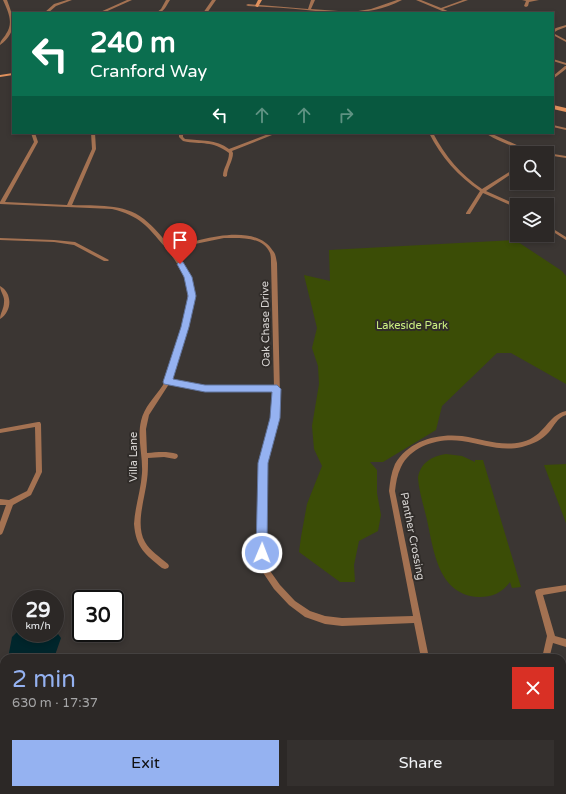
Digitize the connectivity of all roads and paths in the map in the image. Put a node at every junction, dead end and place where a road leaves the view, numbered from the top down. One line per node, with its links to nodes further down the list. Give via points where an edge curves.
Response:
1 (5, 0): 26 (street)
2 (53, 0): 14 (street)
3 (70, 0): 14 (street)
4 (130, 0): 21 (street)
5 (168, 0): 22 (street)
6 (214, 0): 23 (street)
7 (260, 0): 16 (street)
8 (313, 0): 19 (street)
9 (400, 0): 24 (street)
10 (418, 0): 18 (street)
11 (466, 0): 18 (street)
12 (526, 0): 13 (street); 17 (street)
13 (537, 0)
14 (55, 5): 20 (street)
15 (248, 5): 16 (street)
16 (257, 6): 19 (street)
17 (526, 6)
18 (441, 9): 25 (street)
19 (309, 10): 24 (street)
20 (47, 12)
21 (102, 12)
22 (159, 12)
23 (206, 12)
24 (360, 12)
25 (448, 12)
26 (12, 23)
27 (566, 26): 29 (street)
28 (12, 28): 32 (street)
29 (554, 32)
30 (554, 34): 31 (street)
31 (566, 41)
32 (0, 44)
33 (554, 60): 34 (street)
34 (566, 66): 37 (street)
35 (12, 74): 36 (street)
36 (0, 76)
37 (554, 77)
38 (554, 107): 39 (street)
39 (566, 110)
40 (554, 126): 41 (street)
41 (566, 129)
42 (33, 134): 55 (street, via 36,142)
43 (93, 134): 57 (street, via 94,149)
44 (181, 134): 49 (street, via 184,140 207,141)
45 (272, 134): 49 (street)
46 (432, 134): 54 (street, via 442,154)
47 (490, 134): 48 (street)
48 (516, 146)
49 (229, 150): 53 (street, via 231,161)
50 (554, 155): 51 (street)
51 (566, 157)
52 (510, 173): 54 (street)
53 (225, 176)
54 (482, 191): 56 (street); 58 (street)
55 (1, 203): 57 (street, Villa Lane)
56 (510, 204)
57 (68, 206): 62 (street, Villa Lane, via 129,211 140,216)
58 (468, 213)
59 (554, 231): 61 (street)
60 (0, 239): 63 (street, via 75,244)
61 (566, 239)
62 (171, 250): 66 (street, Villa Lane, via 188,277 192,296); 67 (street, Oak Chase Drive, via 209,238 244,237 262,242 272,252)
63 (106, 260)
64 (0, 288): 65 (street, via 6,294 8,302)
65 (0, 317)
66 (168, 382): 67 (street, via 205,388); 70 (street, Villa Lane, via 146,413 143,425)
67 (277, 389): 77 (street, Oak Chase Drive, via 275,418 263,463 262,553 265,569 292,603 308,614 325,620 342,622)
68 (566, 413): 77 (street, Panther Crossing, via 558,416 542,435 520,445 499,447 462,439 438,439 415,447 403,457 394,472 392,492)
69 (0, 431): 73 (street, via 38,424 40,472 29,493)
70 (145, 456): 71 (street); 75 (street, Villa Lane, via 137,529 140,542)
71 (175, 456)
72 (0, 502): 73 (street)
73 (10, 503): 74 (street)
74 (0, 532)
75 (165, 566)
76 (566, 588): 78 (street, via 539,592)
77 (417, 619): 80 (street, Panther Crossing)
78 (551, 639): 79 (street); 81 (street)
79 (566, 643)
80 (424, 654)
81 (547, 654)

